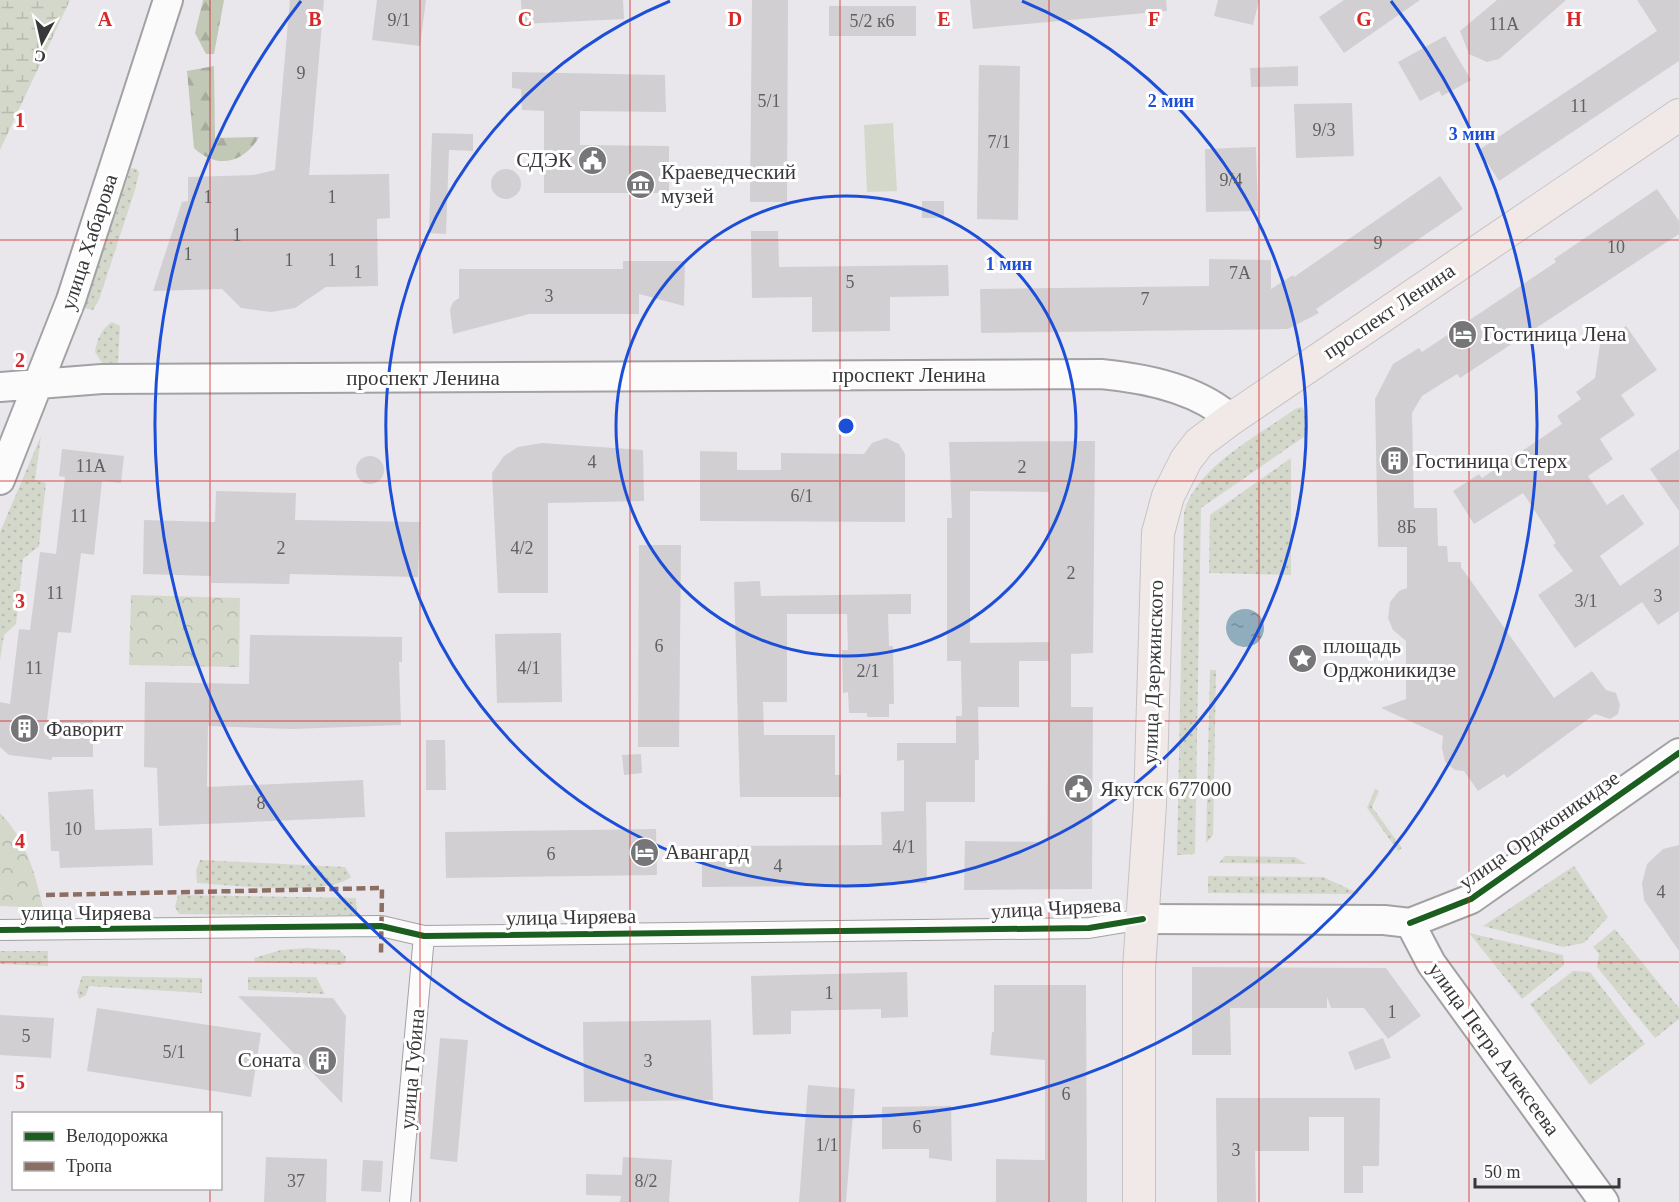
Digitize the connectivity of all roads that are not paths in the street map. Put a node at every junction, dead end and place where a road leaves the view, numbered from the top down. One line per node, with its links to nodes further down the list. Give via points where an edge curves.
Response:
1 (168, 0): 3 (main road, улица Хабарова, via 71,300)
2 (1679, 115): 5 (main road, проспект Ленина)
3 (38, 384): 4 (main road, проспект Ленина); 5 (main road, проспект Ленина, via 102,379 1101,374 1196,397); 6 (main road, улица Хабарова)
4 (0, 387)
5 (1231, 419): 8 (main road, улица Дзержинского, via 1199,443 1186,459 1168,496 1158,533)
6 (0, 480)
7 (1679, 753): 9 (main road, улица Орджоникидзе, via 1472,899)
8 (1143, 919): 9 (main road, улица Орджоникидзе); 11 (street, улица Чиряева, via 1089,928); 13 (main road, улица Дзержинского, via 1138,980)
9 (1410, 923): 14 (main road, улица Петра Алексеева, via 1431,963)
10 (0, 930): 11 (street, улица Чиряева, via 381,926)
11 (424, 936): 12 (street, улица Губина)
12 (400, 1202)
13 (1139, 1202)
14 (1604, 1202)

